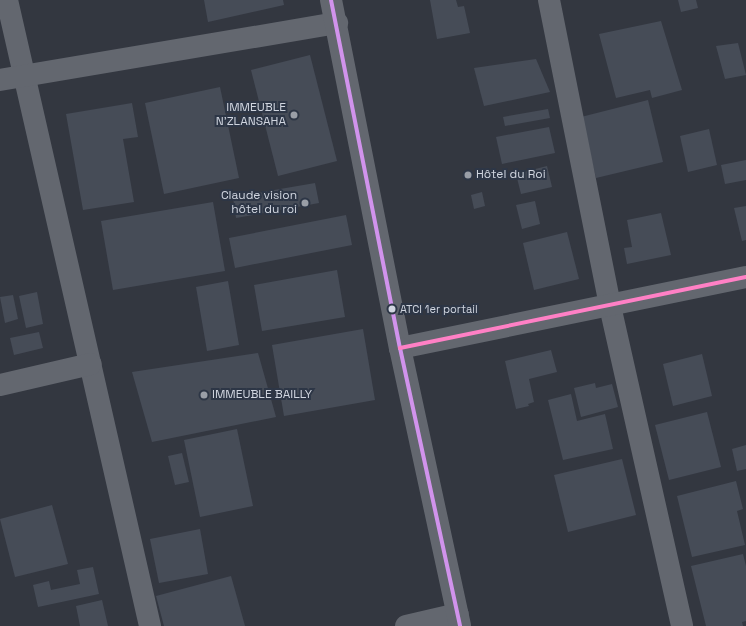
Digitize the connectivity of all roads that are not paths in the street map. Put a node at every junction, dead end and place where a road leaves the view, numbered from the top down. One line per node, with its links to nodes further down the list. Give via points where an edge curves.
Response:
1 (7, 0): 5 (street)
2 (331, 0): 4 (street)
3 (549, 0): 8 (street)
4 (337, 23): 5 (street); 9 (street)
5 (22, 74): 6 (street); 10 (street)
6 (0, 80)
7 (746, 277): 8 (street)
8 (610, 306): 9 (street); 15 (street)
9 (400, 348): 12 (street)
10 (91, 364): 11 (street); 13 (street)
11 (0, 385)
12 (459, 620): 14 (street)
13 (150, 626)
14 (406, 626)
15 (682, 626)

